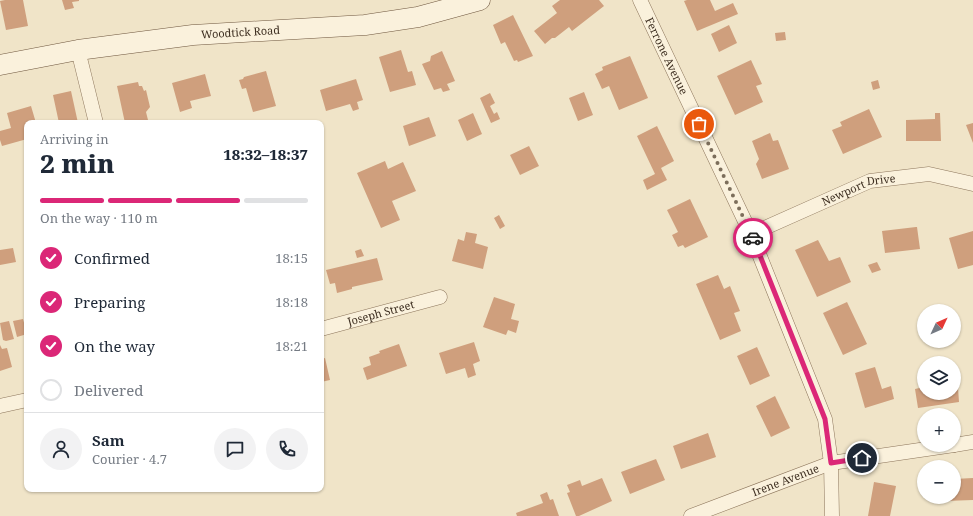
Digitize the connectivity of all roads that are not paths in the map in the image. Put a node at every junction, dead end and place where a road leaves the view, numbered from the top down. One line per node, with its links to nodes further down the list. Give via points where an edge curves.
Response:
1 (480, 0): 3 (main road, Woodtick Road, via 418,17 365,25 193,35)
2 (640, 0): 7 (street, Ferrone Avenue)
3 (78, 50): 4 (main road, Woodtick Road); 5 (street)
4 (0, 65)
5 (95, 120)
6 (973, 184): 7 (street, Newport Drive, via 929,174 870,181)
7 (751, 234): 15 (street, Ferrone Avenue, via 825,419)
8 (440, 297): 9 (street, Joseph Street)
9 (324, 328)
10 (24, 401): 11 (street)
11 (0, 406)
12 (973, 442): 13 (street, Irene Avenue)
13 (961, 444)
14 (917, 450): 15 (street, Irene Avenue)
15 (831, 463): 16 (street, Irene Avenue); 17 (street, Ferrone Avenue)
16 (691, 516)
17 (832, 516)

